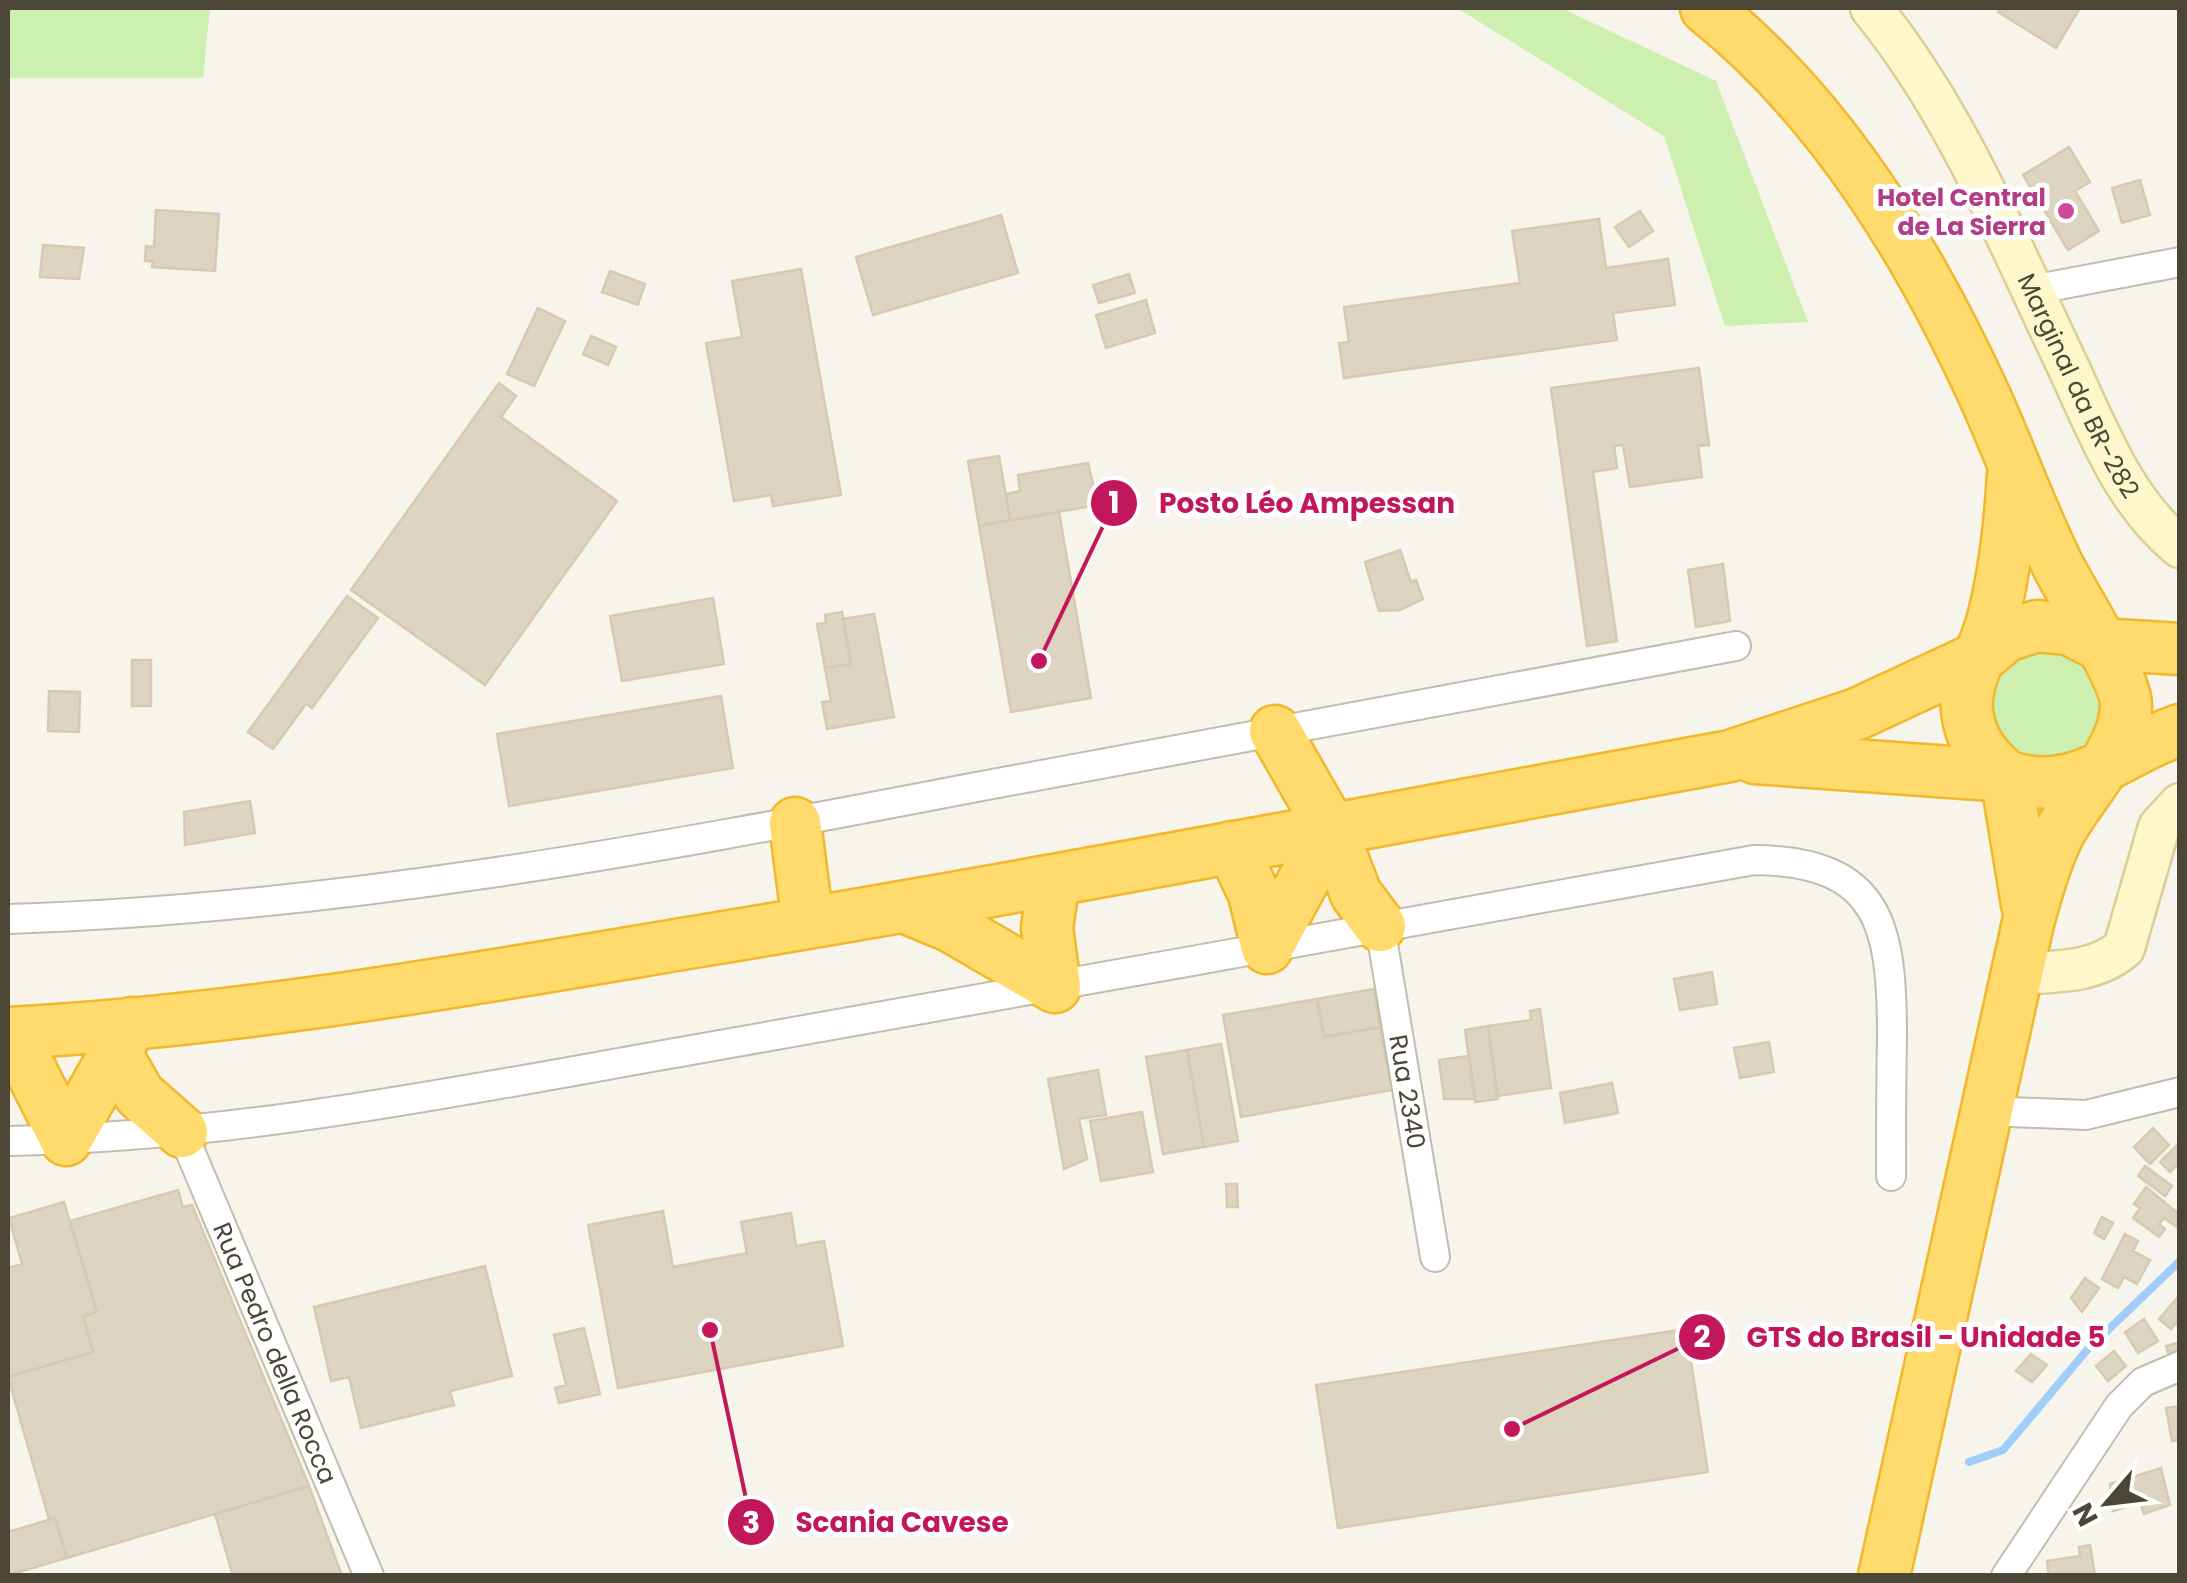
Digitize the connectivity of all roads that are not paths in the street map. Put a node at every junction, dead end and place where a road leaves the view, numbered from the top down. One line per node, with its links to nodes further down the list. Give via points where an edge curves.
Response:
1 (1706, 8): 4 (highway, via 1782,79)
2 (1751, 8): 4 (highway)
3 (1870, 8): 6 (street, Marginal da BR-282, via 1934,97)
4 (1840, 148): 7 (highway, via 1928,286)
5 (2180, 262): 6 (street)
6 (2032, 290): 8 (street, Marginal da BR-282, via 2119,474 2154,526)
7 (2013, 465): 9 (highway); 12 (highway, via 2008,543)
8 (2180, 547)
9 (2098, 644): 11 (highway); 12 (highway, via 2069,629 2037,626 2006,636); 16 (highway, via 2118,671 2126,704 2120,736)
10 (1736, 646): 14 (street)
11 (2180, 649)
12 (1982, 656): 15 (highway, via 1857,714); 17 (highway, via 1966,708 1972,735)
13 (2180, 730): 16 (highway)
14 (1275, 731): 19 (street); 20 (highway)
15 (1730, 756): 17 (highway); 20 (highway)
16 (2102, 764): 17 (highway, via 2056,786); 26 (highway, via 2056,839)
17 (2006, 776): 26 (highway)
18 (2180, 804): 29 (street, via 2159,827 2124,948 2086,969)
19 (795, 823): 24 (street, via 308,898); 25 (highway)
20 (1331, 830): 21 (highway); 27 (highway, via 1356,894); 28 (highway)
21 (1232, 847): 22 (highway); 28 (highway, via 1254,894)
22 (1054, 880): 23 (highway); 30 (highway, via 1047,928)
23 (904, 907): 25 (highway); 30 (highway)
24 (8, 919)
25 (808, 923): 32 (highway)
26 (2028, 923): 29 (highway)
27 (1380, 926): 28 (street); 38 (street, via 1754,860 1795,860 1828,870 1857,890 1880,921 1892,965); 39 (street, Rua 2340)
28 (1267, 948): 30 (street)
29 (2017, 974): 34 (highway)
30 (1055, 987): 35 (street)
31 (10, 1033): 32 (highway); 36 (highway)
32 (123, 1037): 35 (highway, via 139,1094); 36 (highway)
33 (2180, 1092): 34 (street, via 2086,1115)
34 (1986, 1112): 42 (highway)
35 (182, 1132): 36 (street); 41 (street, Rua Pedro della Rocca)
36 (66, 1140): 37 (street)
37 (8, 1141)
38 (1891, 1176)
39 (1435, 1257)
40 (2180, 1366): 43 (street, via 2143,1382 2119,1406)
41 (369, 1576)
42 (1884, 1576)
43 (2006, 1576)

